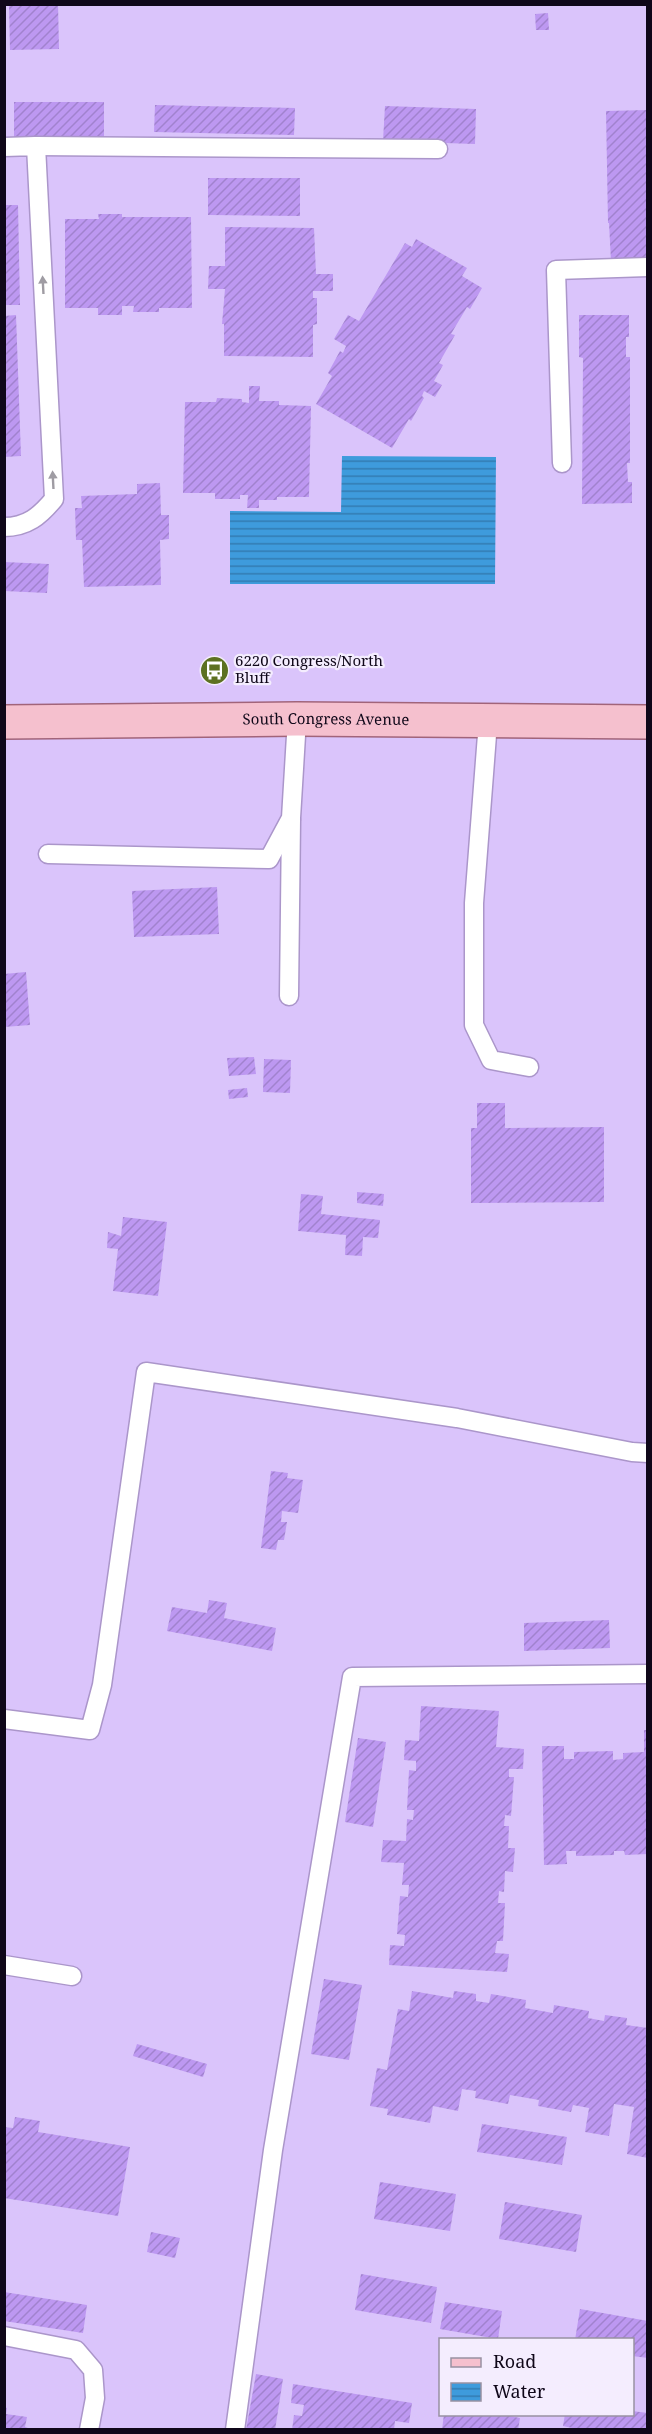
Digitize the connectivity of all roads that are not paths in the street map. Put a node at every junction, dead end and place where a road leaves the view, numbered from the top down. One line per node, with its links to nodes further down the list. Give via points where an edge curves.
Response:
1 (36, 146): 2 (lane); 3 (lane); 6 (lane, one-way to 1, via 17,527 40,516 54,499)
2 (4, 147)
3 (438, 149)
4 (648, 267): 5 (lane, via 556,270)
5 (562, 463)
6 (4, 527)
7 (297, 719): 8 (main road, South Congress Avenue); 10 (main road, South Congress Avenue); 11 (lane)
8 (488, 722): 9 (main road, South Congress Avenue); 14 (lane, via 474,903 474,1025 491,1060)
9 (648, 722)
10 (12, 726)
11 (291, 818): 12 (lane, via 268,859); 13 (lane)
12 (48, 854)
13 (289, 996)
14 (529, 1066)
15 (648, 1453): 17 (lane, via 457,1418 146,1372 102,1684 90,1730)
16 (648, 1674): 22 (lane, via 351,1677 273,2150)
17 (4, 1719)
18 (4, 1965): 19 (lane)
19 (72, 1976)
20 (4, 2336): 21 (lane, via 76,2350 93,2370 95,2398)
21 (89, 2430)
22 (235, 2430)

